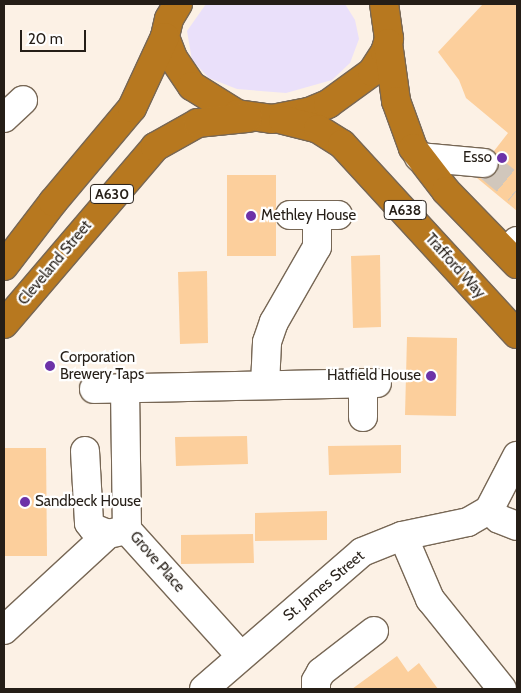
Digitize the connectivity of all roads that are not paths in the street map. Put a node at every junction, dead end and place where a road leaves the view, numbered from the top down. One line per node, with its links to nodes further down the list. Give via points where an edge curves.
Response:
1 (170, 16): 3 (highway, A638, via 173,58 192,86 237,114); 8 (highway, A630, via 132,108)
2 (388, 18): 3 (highway, A638, via 372,72 345,94 309,112); 4 (highway, A638, via 399,114)
3 (263, 119): 9 (highway, Cleveland Street / A630, via 226,118 198,124 155,147); 10 (highway, Trafford Way / A638, via 318,129 342,144)
4 (419, 157): 5 (street); 7 (highway, A638, via 446,191)
5 (484, 163)
6 (315, 215): 11 (street, via 317,246 274,322 267,342)
7 (517, 264)
8 (4, 266)
9 (4, 324)
10 (517, 334)
11 (265, 385): 12 (street); 14 (street, via 370,383)
12 (125, 388): 13 (street); 19 (street, Grove Place)
13 (94, 389)
14 (363, 417)
15 (85, 451): 19 (street, via 89,522 93,528)
16 (517, 456): 17 (street)
17 (489, 510): 18 (street); 20 (street, St. James Street, via 468,522)
18 (517, 526)
19 (118, 532): 21 (street); 23 (street, Grove Place)
20 (403, 536): 23 (street, St. James Street, via 362,552); 26 (street, via 430,599)
21 (4, 630)
22 (374, 631): 25 (street, via 321,672 316,680)
23 (240, 655): 24 (street, St. James Street)
24 (204, 689)
25 (316, 689)
26 (502, 689)

